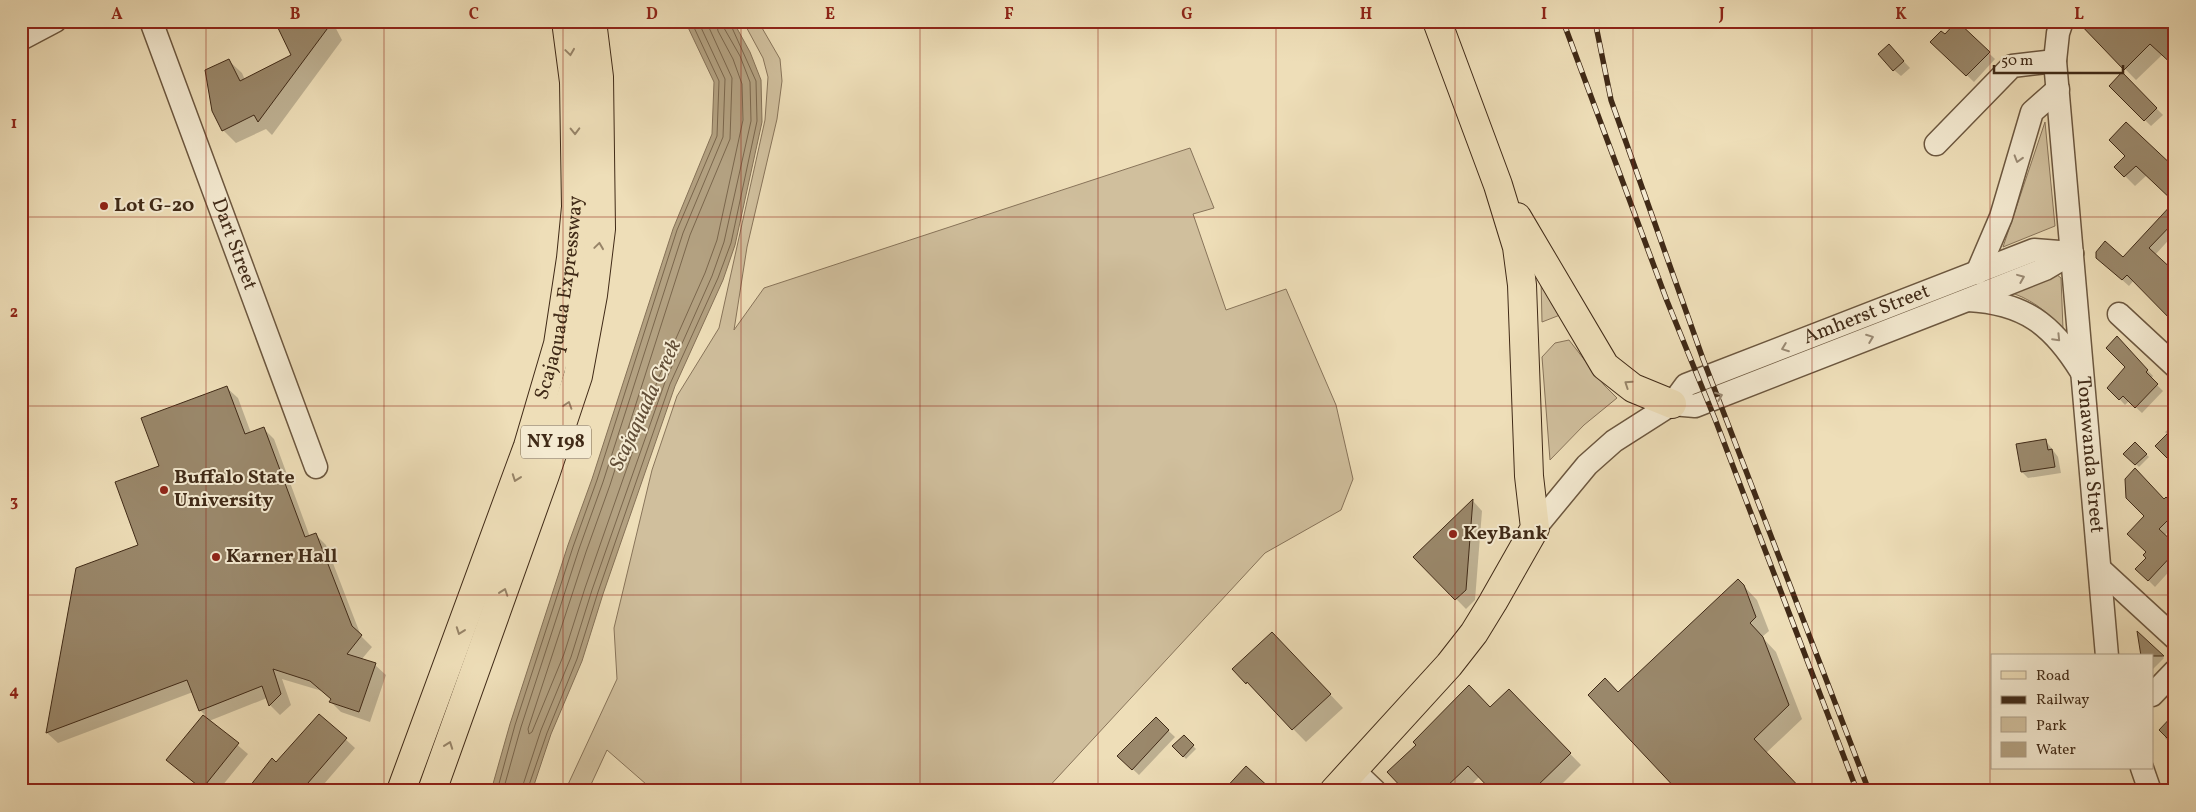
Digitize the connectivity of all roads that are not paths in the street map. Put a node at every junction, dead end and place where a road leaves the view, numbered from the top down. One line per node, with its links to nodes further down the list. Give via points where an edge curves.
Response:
1 (55, 21): 7 (street)
2 (151, 21): 20 (street, Dart Street)
3 (566, 21): 9 (main road, Scajaquada Expressway / NY 198, one-way to 9)
4 (592, 21): 9 (main road, Scajaquada Expressway / NY 198)
5 (1437, 21): 12 (main road)
6 (2062, 21): 8 (street)
7 (21, 39)
8 (2055, 61): 10 (street); 11 (street, via 2012,66)
9 (587, 80): 29 (main road, Scajaquada Expressway / NY 198, one-way to 29, via 571,258 558,344 528,446); 30 (main road, Scajaquada Expressway / NY 198, one-way to 9, via 578,376 601,229)
10 (2058, 89): 13 (street); 14 (street, one-way to 14, via 2032,112 2000,217)
11 (1936, 144)
12 (1498, 185): 19 (main road, one-way to 12, via 1633,388 1605,366); 21 (main road, via 1517,247 1522,285 1529,476)
13 (2072, 253): 14 (street, Amherst Street, via 2034,250); 15 (street, Amherst Street, one-way to 13, via 2045,269); 18 (street, Tonawanda Street)
14 (1977, 273): 19 (street, Amherst Street, one-way to 19, via 1686,385)
15 (1967, 300): 18 (street, one-way to 18, via 1987,301 2034,319 2057,336); 19 (street, Amherst Street, one-way to 15, via 1695,406)
16 (2119, 314): 17 (street)
17 (2175, 366)
18 (2082, 372): 22 (street, Tonawanda Street)
19 (1672, 404): 21 (street, Amherst Street, via 1614,441 1587,464)
20 (316, 467)
21 (1535, 528): 28 (main road, via 1474,633)
22 (2101, 570): 23 (street); 24 (street, Tonawanda Street)
23 (2175, 638)
24 (2107, 654)
25 (2175, 671): 26 (street)
26 (2154, 693)
27 (2143, 770): 33 (street)
28 (1354, 771): 31 (main road); 32 (street)
29 (401, 791)
30 (432, 791)
31 (1334, 791)
32 (1375, 791)
33 (2150, 791)

